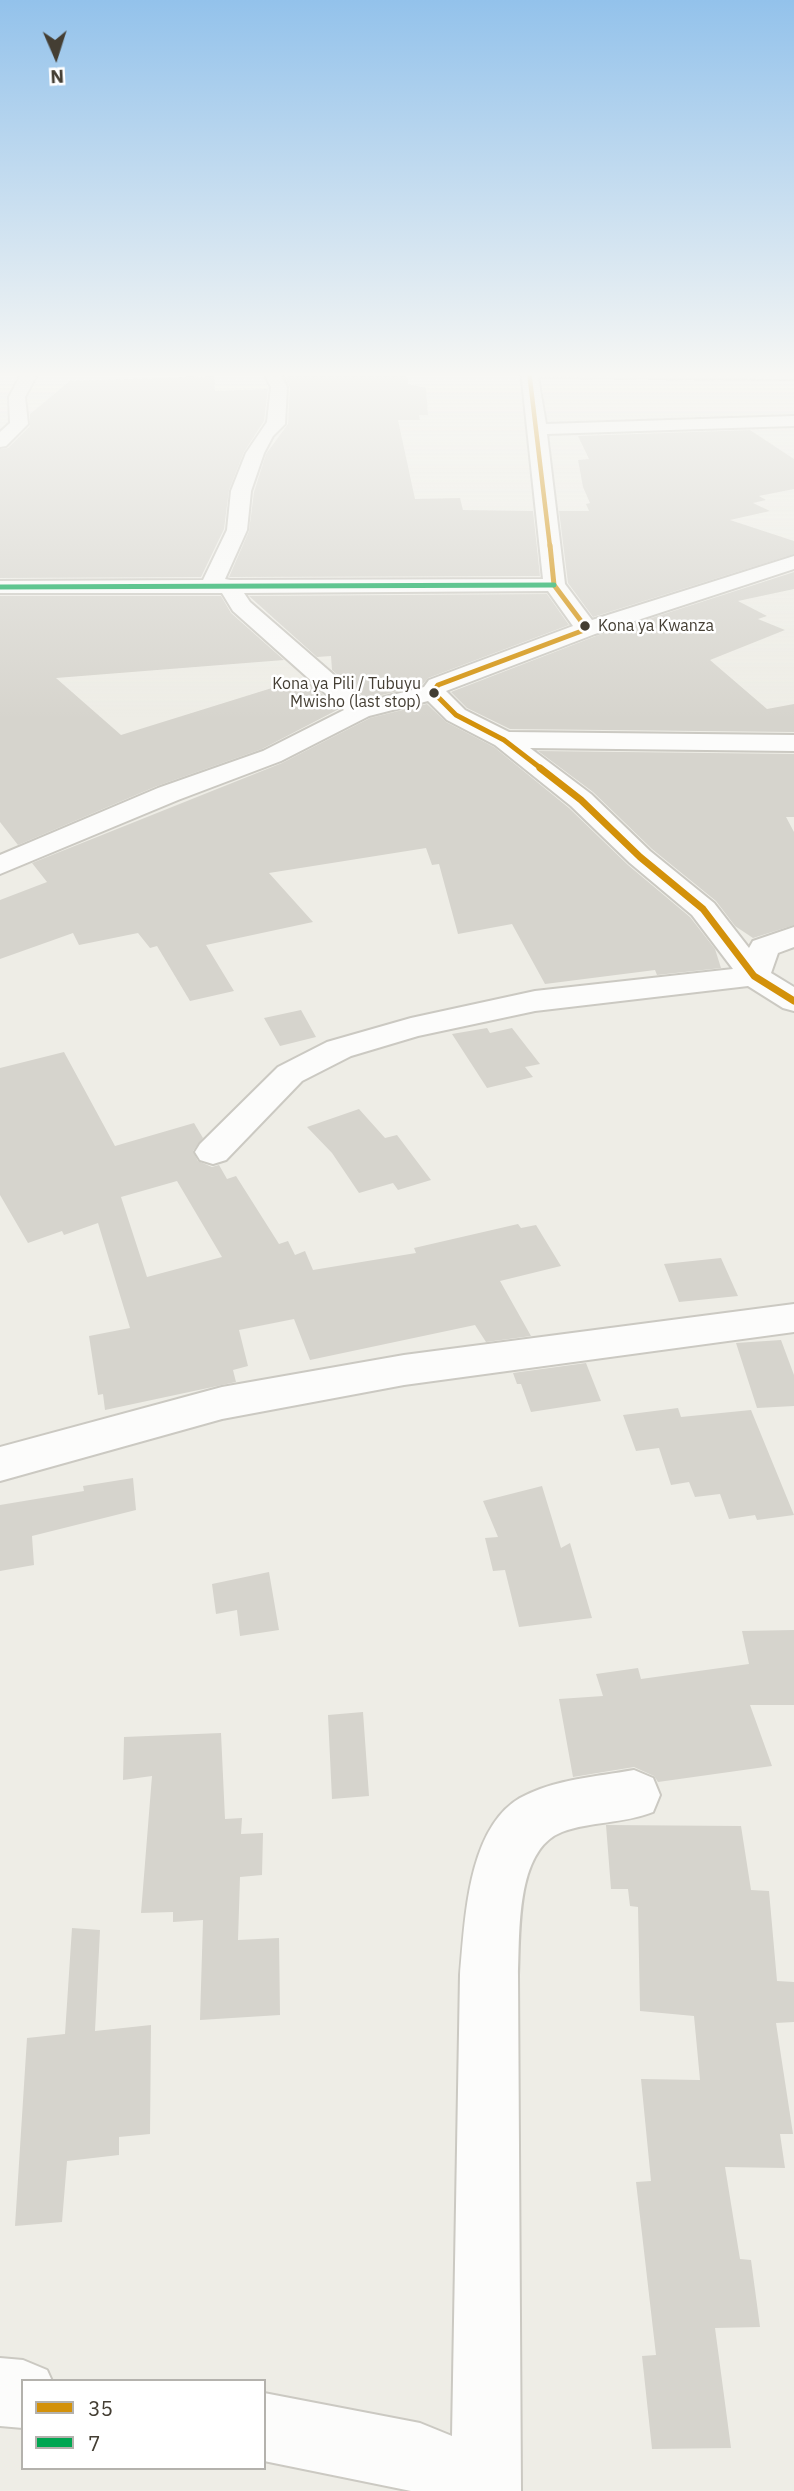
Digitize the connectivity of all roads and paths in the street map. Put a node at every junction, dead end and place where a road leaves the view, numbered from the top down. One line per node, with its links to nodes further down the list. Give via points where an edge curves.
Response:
1 (242, 487): 5 (street, via 237,530 213,582)
2 (544, 487): 4 (street)
3 (794, 562): 7 (street)
4 (554, 584): 5 (street); 7 (street)
5 (229, 586): 6 (street); 9 (street, via 241,606)
6 (0, 587)
7 (587, 629): 8 (street, via 438,685)
8 (433, 692): 9 (street); 10 (street, via 456,715)
9 (360, 711): 12 (street, via 272,756)
10 (504, 740): 11 (street); 14 (street, via 581,800 703,909)
11 (794, 743)
12 (0, 865)
13 (794, 936): 14 (street, via 764,948)
14 (754, 976): 15 (street); 16 (street, via 535,1001 339,1049 290,1074)
15 (794, 1001)
16 (213, 1152)
17 (794, 1318): 18 (street, via 391,1372 222,1404)
18 (0, 1464)
19 (634, 1795): 23 (street, via 560,1808 531,1820 507,1851 496,1900 489,1975)
20 (0, 2392): 21 (street)
21 (21, 2394)
22 (266, 2427): 23 (street, via 420,2458 460,2474)
23 (486, 2491)

